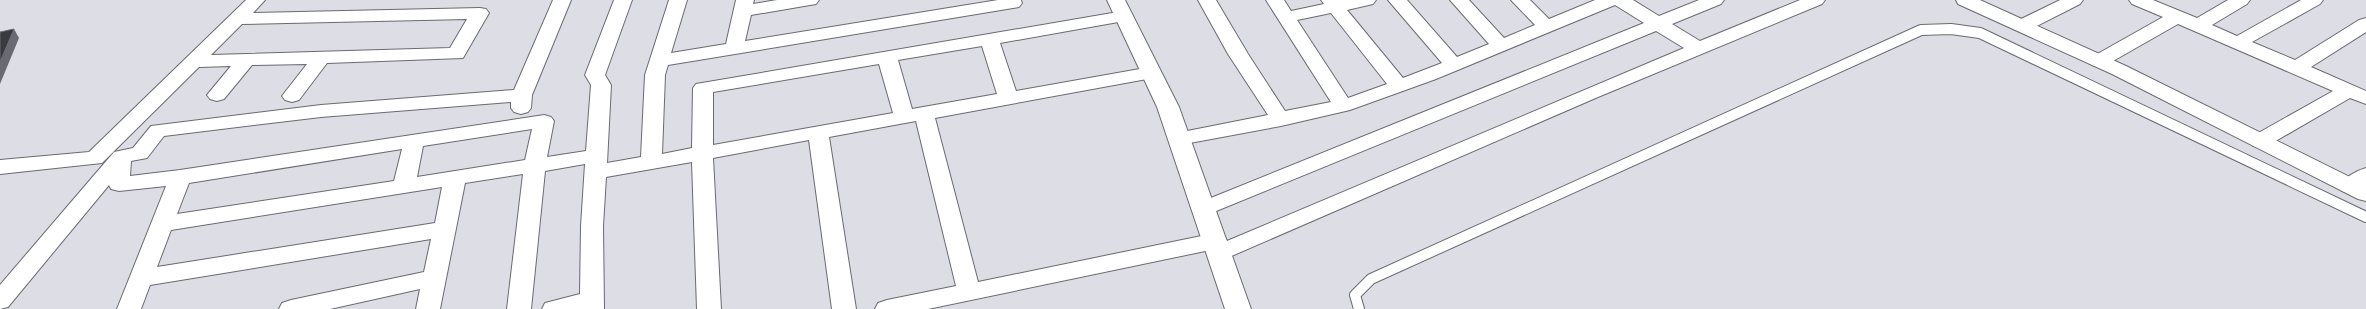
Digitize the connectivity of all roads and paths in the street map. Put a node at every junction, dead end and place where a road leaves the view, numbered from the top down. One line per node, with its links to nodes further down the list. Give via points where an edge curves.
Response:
1 (256, 0): 29 (street)
2 (562, 0): 52 (street)
3 (623, 0): 66 (street, via 595,75 601,85)
4 (678, 0): 44 (street)
5 (810, 0): 25 (street)
6 (1012, 0): 38 (street, via 1013,3)
7 (1207, 0): 57 (street)
8 (1275, 0): 27 (street)
9 (1367, 0): 23 (street)
10 (1397, 0): 46 (street)
11 (1459, 0): 37 (street)
12 (1520, 0): 34 (street)
13 (1611, 0): 26 (street)
14 (1620, 0): 30 (street)
15 (1715, 0): 30 (street)
16 (1816, 0): 39 (street)
17 (1965, 0): 32 (street)
18 (2074, 0): 32 (street)
19 (2138, 0): 28 (street)
20 (2210, 0): 24 (street)
21 (2314, 0): 36 (street)
22 (1121, 4): 35 (street); 48 (street)
23 (1333, 4): 27 (street); 49 (street)
24 (2234, 4): 33 (street)
25 (744, 5): 38 (street)
26 (1584, 5): 34 (street)
27 (1287, 17): 55 (street)
28 (2177, 17): 33 (street); 45 (street)
29 (237, 19): 40 (street, via 480,13 456,54); 43 (street)
30 (1658, 24): 39 (street); 73 (street)
31 (2366, 24): 47 (street)
32 (2022, 26): 45 (street)
33 (2197, 26): 36 (street)
34 (1547, 27): 37 (street)
35 (990, 40): 41 (street); 54 (street)
36 (2237, 43): 47 (street)
37 (1501, 46): 46 (street)
38 (734, 49): 44 (street)
39 (1699, 49): 77 (street)
40 (322, 57): 42 (street); 53 (street)
41 (887, 57): 56 (street); 63 (street, via 703,88)
42 (247, 59): 43 (street); 51 (street)
43 (194, 61): 68 (street, via 95,158)
44 (659, 61): 65 (street, via 655,75)
45 (2099, 61): 62 (street)
46 (1454, 65): 49 (street)
47 (2296, 68): 50 (street)
48 (1151, 73): 54 (street); 60 (street)
49 (1399, 86): 55 (street)
50 (2357, 94): 62 (street)
51 (217, 95)
52 (522, 95): 58 (street); 64 (street, via 321,111 158,130 140,153)
53 (292, 96)
54 (1008, 97): 56 (street)
55 (1343, 106): 57 (street)
56 (914, 115): 59 (street); 80 (street)
57 (1281, 120): 60 (street)
58 (519, 125): 61 (street); 67 (street, via 544,121)
59 (818, 133): 63 (street); 90 (street)
60 (1180, 139): 73 (street)
61 (414, 141): 69 (street); 72 (street)
62 (2260, 141): 71 (street)
63 (702, 153): 65 (street); 89 (street)
64 (121, 157): 69 (street, via 119,184); 81 (street)
65 (652, 162): 66 (street)
66 (596, 164): 67 (street); 82 (street, via 592,226)
67 (535, 165): 70 (street); 87 (street)
68 (0, 166)
69 (180, 177): 75 (street)
70 (455, 178): 72 (street); 76 (street)
71 (2361, 185)
72 (404, 186): 75 (street)
73 (1204, 209): 77 (street)
74 (2366, 217): 92 (lane, via 1980,33 1951,28 1921,30 1371,280 1355,295)
75 (162, 224): 78 (street)
76 (444, 229): 78 (street); 79 (street)
77 (1218, 247): 80 (street); 83 (street)
78 (141, 278): 84 (street)
79 (434, 278): 85 (street); 86 (street)
80 (969, 292): 91 (street)
81 (0, 301)
82 (592, 304): 88 (street)
83 (1240, 306)
84 (129, 309)
85 (291, 309)
86 (428, 309)
87 (519, 309)
88 (554, 309)
89 (709, 309)
90 (844, 309)
91 (887, 309)
92 (1359, 309)

